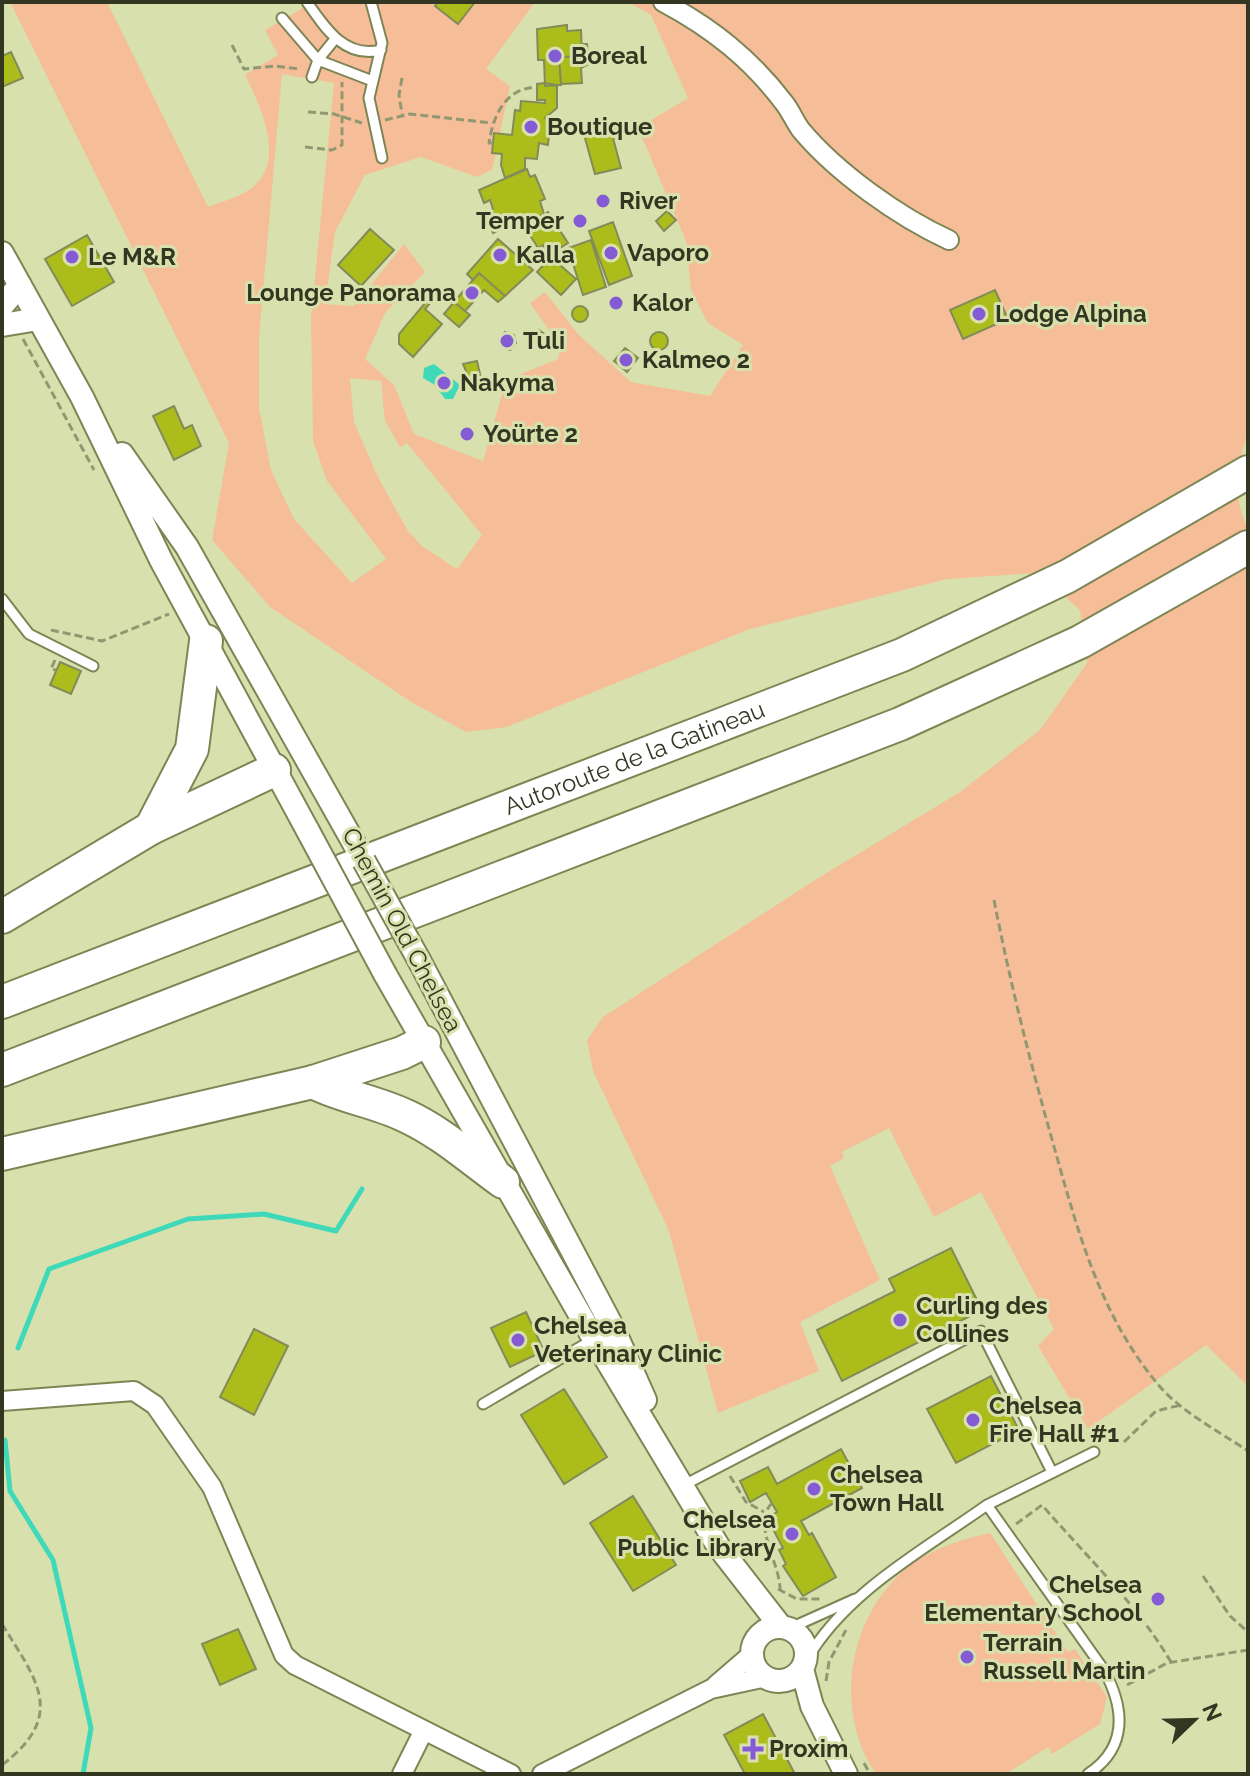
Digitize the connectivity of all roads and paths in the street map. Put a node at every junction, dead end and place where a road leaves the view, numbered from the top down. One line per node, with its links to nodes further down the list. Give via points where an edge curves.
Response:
1 (371, 2): 7 (lane, via 382,35)
2 (663, 2): 22 (street, via 702,23 743,55 801,130 847,172 911,222)
3 (307, 3): 5 (lane)
4 (282, 18): 8 (lane)
5 (335, 39): 7 (lane, via 361,53); 8 (lane)
6 (232, 45): 9 (path, via 244,69 275,66)
7 (381, 50): 11 (lane)
8 (318, 60): 9 (lane); 11 (lane)
9 (313, 74): 16 (path, via 343,78)
10 (402, 78): 15 (path)
11 (370, 80): 21 (lane, via 370,113)
12 (537, 87): 18 (path, via 527,87 501,105)
13 (308, 112): 16 (path)
14 (410, 114): 18 (path)
15 (402, 115)
16 (341, 117): 17 (path); 20 (path, via 341,147)
17 (355, 122)
18 (492, 123): 19 (path)
19 (493, 143)
20 (305, 147)
21 (382, 158)
22 (949, 240)
23 (2, 253): 24 (street, Chemin Old Chelsea)
24 (20, 285): 25 (street); 26 (street, Chemin Old Chelsea)
25 (2, 306)
26 (38, 319): 27 (street); 28 (street, Chemin Old Chelsea)
27 (2, 325)
28 (82, 397): 34 (street, Chemin Old Chelsea); 39 (street, Chemin Old Chelsea, via 187,547)
29 (1248, 472): 43 (highway, Autoroute de la Gatineau, via 1068,576 902,655)
30 (1248, 547): 46 (highway, via 1080,642 900,724)
31 (2, 599): 33 (lane, via 19,625)
32 (173, 614): 33 (path, via 110,639 54,630)
33 (42, 641): 36 (lane)
34 (206, 641): 38 (street, Chemin Old Chelsea); 40 (highway, via 192,749)
35 (54, 662): 37 (path, via 51,669)
36 (93, 666)
37 (56, 670)
38 (274, 770): 39 (street); 40 (highway); 45 (street, Chemin Old Chelsea, bridge)
39 (322, 785): 44 (street, Chemin Old Chelsea, bridge)
40 (151, 828): 42 (highway)
41 (994, 900): 53 (path, via 1016,1013 1072,1217 1101,1297 1157,1383)
42 (2, 917)
43 (2, 1002)
44 (447, 1013): 45 (street); 59 (street, Chemin Old Chelsea, via 613,1328)
45 (424, 1042): 47 (highway); 49 (street, Chemin Old Chelsea)
46 (2, 1070)
47 (313, 1082): 48 (highway); 49 (highway, via 416,1120)
48 (2, 1154)
49 (503, 1182): 50 (street, Chemin Old Chelsea)
50 (594, 1339): 52 (lane); 59 (street, Chemin Old Chelsea)
51 (2, 1401): 82 (street, via 134,1391 144,1396 212,1487 284,1655)
52 (483, 1404)
53 (1181, 1405): 54 (path, via 1156,1411); 55 (path)
54 (1124, 1442)
55 (1248, 1451)
56 (1094, 1452): 58 (lane)
57 (723, 1464): 58 (lane, via 981,1331); 59 (lane); 62 (path, via 746,1502)
58 (1052, 1472): 61 (lane)
59 (684, 1485): 64 (street, Chemin Old Chelsea)
60 (772, 1503): 62 (path)
61 (987, 1505): 63 (lane); 68 (lane)
62 (764, 1512): 67 (path)
63 (1006, 1531): 76 (path, via 1042,1505 1132,1603); 81 (lane)
64 (718, 1546): 72 (street, Chemin Old Chelsea); 74 (street, Chemin Old Chelsea, via 756,1628)
65 (1203, 1576): 73 (path, via 1230,1616)
66 (768, 1581): 67 (path)
67 (780, 1591): 69 (path, via 805,1601 821,1597)
68 (858, 1597): 72 (lane); 77 (lane, via 815,1644)
69 (825, 1606)
70 (2, 1624): 84 (path, via 40,1688 43,1704 32,1735)
71 (842, 1627): 80 (path, via 847,1632 829,1662)
72 (785, 1628): 74 (street, via 767,1629); 77 (street, via 804,1644)
73 (1248, 1632)
74 (754, 1647): 78 (street, via 757,1669); 79 (street)
75 (1248, 1650): 76 (path)
76 (1171, 1662): 81 (path)
77 (804, 1665): 78 (street, via 789,1679); 83 (street, via 806,1691)
78 (771, 1679): 79 (street); 83 (street, via 798,1699)
79 (711, 1689): 88 (street)
80 (828, 1692)
81 (1117, 1694): 90 (lane, via 1119,1729 1114,1745)
82 (423, 1732): 86 (street); 87 (street)
83 (827, 1739): 85 (street)
84 (2, 1765)
85 (854, 1767): 89 (path)
86 (402, 1774)
87 (511, 1774)
88 (542, 1774)
89 (870, 1774)
90 (1088, 1774)

